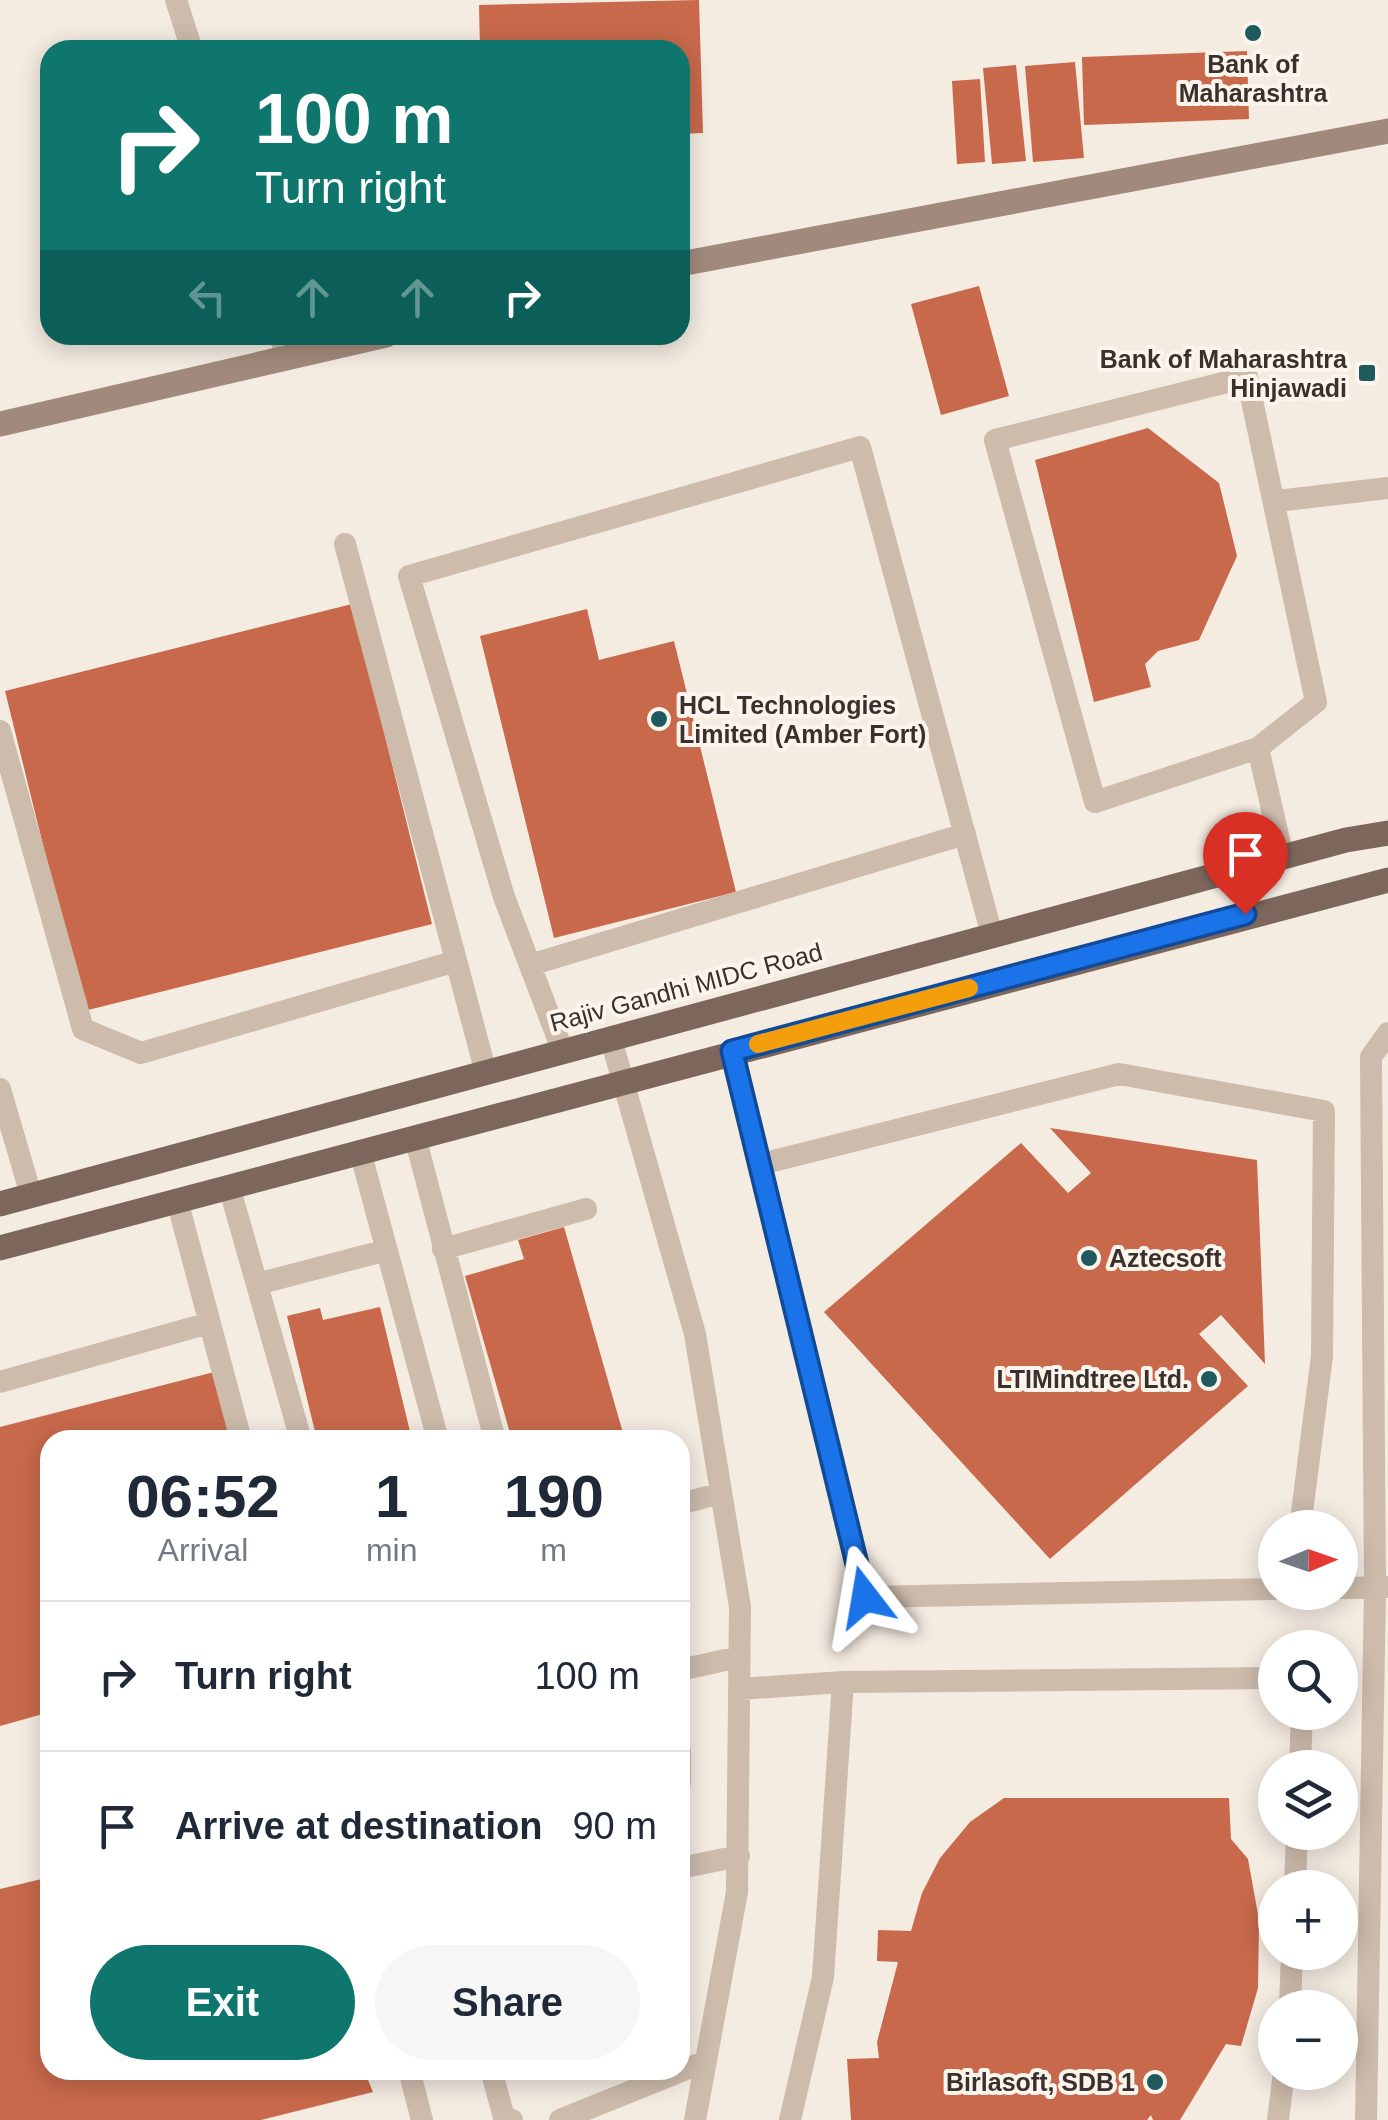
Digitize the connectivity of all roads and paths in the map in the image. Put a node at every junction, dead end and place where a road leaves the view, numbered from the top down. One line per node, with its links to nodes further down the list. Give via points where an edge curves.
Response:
1 (176, 0): 2 (lane)
2 (189, 40)
3 (1388, 130): 4 (street)
4 (690, 262)
5 (283, 347): 6 (street)
6 (0, 424)
7 (1388, 488): 8 (lane)
8 (1277, 500): 11 (lane, via 1316,702); 11 (lane, via 1248,377 995,440 1095,802)
9 (345, 544): 17 (lane)
10 (0, 731): 17 (lane, via 82,1029 141,1053)
11 (1258, 748): 14 (lane)
12 (1388, 833): 14 (main road, Rajiv Gandhi MIDC Road)
13 (965, 834): 16 (lane); 18 (lane); 18 (lane, via 860,448 409,576)
14 (1283, 857): 16 (main road, Rajiv Gandhi MIDC Road)
15 (1388, 880): 21 (main road)
16 (992, 935): 20 (main road, Rajiv Gandhi MIDC Road)
17 (456, 961): 23 (lane)
18 (530, 966): 22 (lane)
19 (1388, 1034): 47 (lane, via 1371,1057)
20 (611, 1039): 22 (main road, Rajiv Gandhi MIDC Road); 24 (lane)
21 (732, 1051): 24 (main road); 28 (lane)
22 (562, 1052): 23 (main road, Rajiv Gandhi MIDC Road)
23 (486, 1072): 30 (main road, Rajiv Gandhi MIDC Road)
24 (623, 1080): 26 (main road); 44 (lane, via 695,1334)
25 (2, 1102): 30 (lane)
26 (415, 1137): 27 (main road); 35 (lane)
27 (360, 1151): 29 (main road); 36 (lane)
28 (761, 1164): 46 (lane, via 1120,1074 1324,1111 1322,1356); 48 (lane, via 865,1597)
29 (230, 1186): 31 (main road); 37 (lane)
30 (31, 1195): 32 (main road, Rajiv Gandhi MIDC Road)
31 (177, 1200): 34 (main road); 38 (lane)
32 (0, 1204)
33 (586, 1210): 35 (lane)
34 (0, 1248)
35 (443, 1248): 43 (lane)
36 (386, 1250): 37 (lane); 42 (lane)
37 (257, 1284): 41 (lane)
38 (209, 1322): 39 (lane); 40 (lane)
39 (0, 1382)
40 (238, 1430)
41 (298, 1430)
42 (435, 1430)
43 (492, 1430)
44 (721, 1493): 45 (lane); 49 (lane, via 740,1607)
45 (690, 1501)
46 (1302, 1510)
47 (1381, 1587): 68 (lane)
48 (1258, 1589)
49 (739, 1657): 50 (lane); 53 (lane)
50 (690, 1668)
51 (1258, 1678): 52 (lane)
52 (842, 1682): 53 (lane); 66 (lane, via 823,1977)
53 (739, 1689): 54 (lane)
54 (738, 1856): 55 (lane); 56 (lane)
55 (690, 1866)
56 (706, 2061): 57 (lane); 65 (lane)
57 (690, 2067)
58 (411, 2080): 62 (lane)
59 (493, 2080): 63 (lane, via 504,2116)
60 (659, 2080): 64 (lane)
61 (1282, 2090): 67 (lane)
62 (422, 2120)
63 (512, 2120)
64 (560, 2120)
65 (696, 2120)
66 (790, 2120)
67 (1278, 2120)
68 (1366, 2120)

